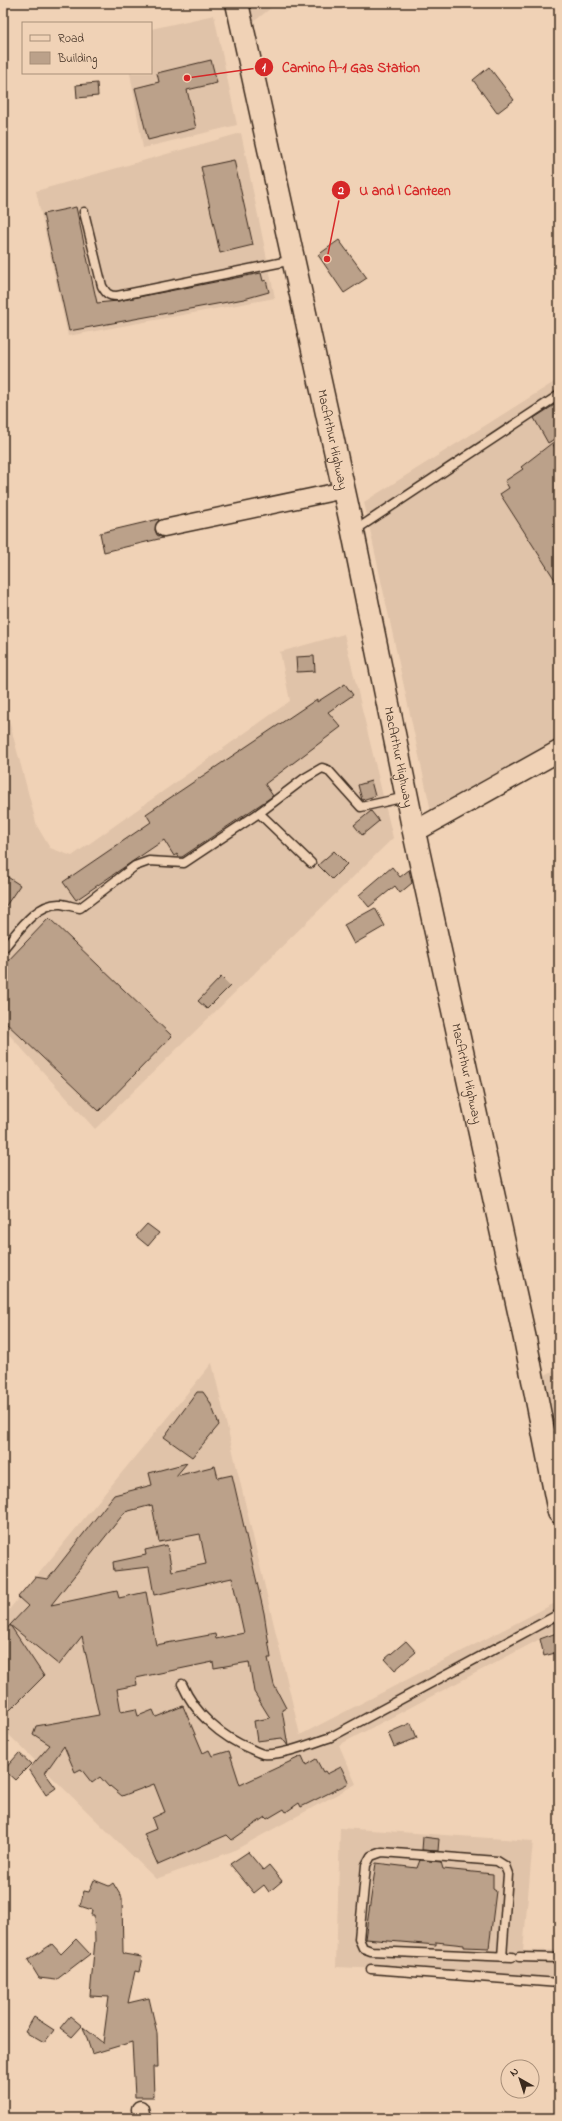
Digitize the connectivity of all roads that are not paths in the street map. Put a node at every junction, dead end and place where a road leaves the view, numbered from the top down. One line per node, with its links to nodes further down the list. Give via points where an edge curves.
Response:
1 (237, 3): 3 (highway, MacArthur Highway)
2 (84, 212): 3 (lane, via 102,286 110,296)
3 (293, 260): 5 (highway, MacArthur Highway)
4 (559, 395): 7 (lane)
5 (344, 490): 6 (street); 7 (highway, MacArthur Highway)
6 (164, 528)
7 (353, 532): 9 (highway, MacArthur Highway)
8 (559, 751): 11 (street)
9 (407, 797): 10 (lane, via 361,806 328,770 322,768); 11 (highway, MacArthur Highway)
10 (258, 813): 12 (lane); 13 (lane, via 184,863 149,861 135,866 80,908 61,904 50,905 32,916)
11 (414, 832): 14 (highway, MacArthur Highway, via 550,1451)
12 (311, 863)
13 (3, 949)
14 (559, 1512)
15 (559, 1614): 16 (lane, via 331,1736 292,1750 263,1754 235,1743 203,1717 187,1697)
16 (182, 1684)
17 (502, 1956): 17 (lane, via 371,1951 363,1948 359,1939 366,1866 371,1856 390,1852 497,1861 505,1866 508,1874); 18 (lane)
18 (559, 1958)
19 (371, 1969): 20 (lane)
20 (559, 1983)

